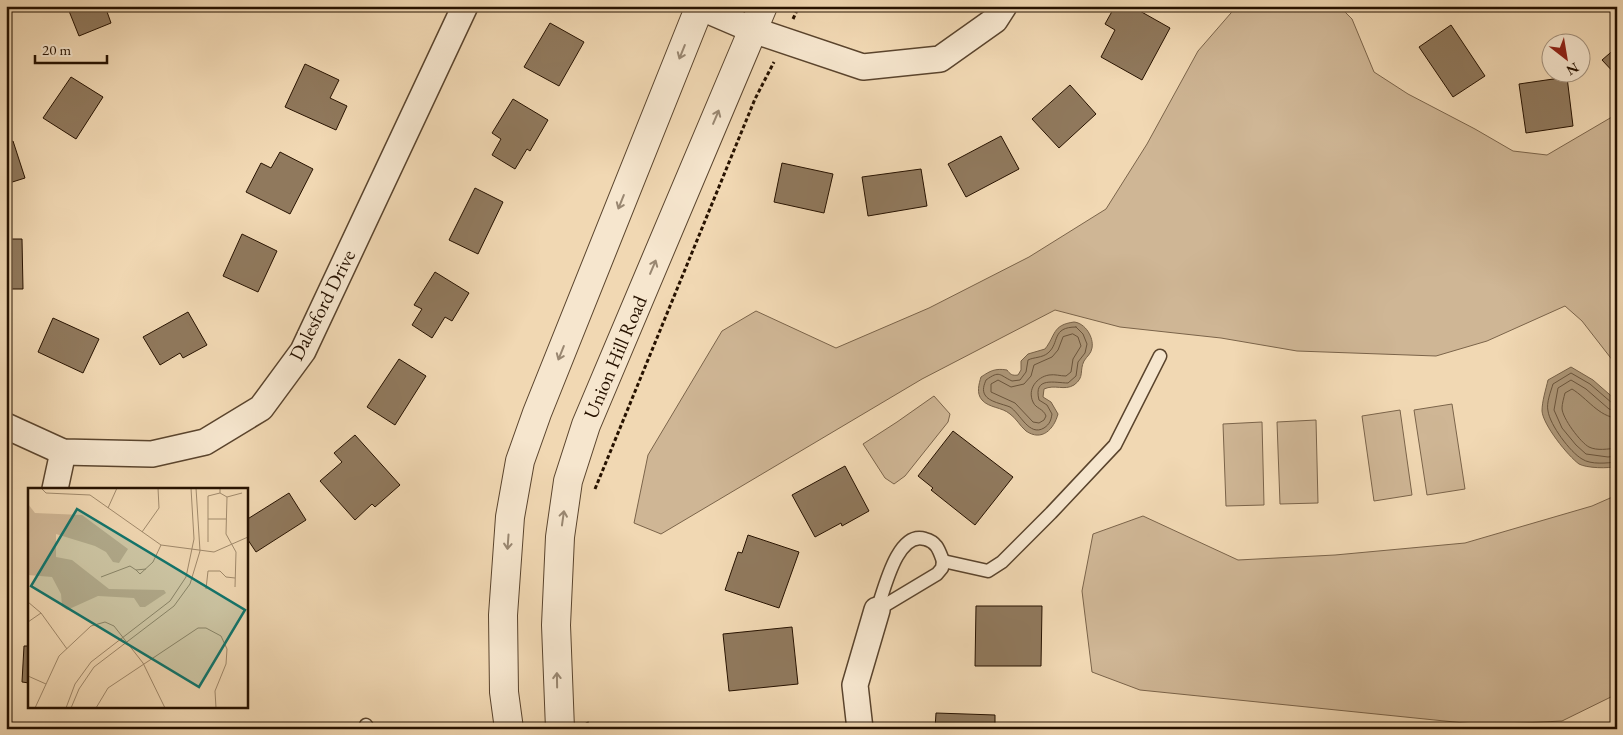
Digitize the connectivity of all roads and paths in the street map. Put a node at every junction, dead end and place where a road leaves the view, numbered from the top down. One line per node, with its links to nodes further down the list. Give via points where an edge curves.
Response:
1 (465, 6): 9 (street, Dalesford Drive, via 303,350 261,408 205,442 152,454)
2 (699, 6): 5 (street); 15 (street, one-way to 15, via 520,461 510,517 503,615 504,692)
3 (798, 6): 6 (path)
4 (1004, 6): 6 (street, via 995,20 940,59 863,67)
5 (758, 18): 6 (street); 16 (street, Union Hill Road, one-way to 5, via 556,625 560,537 568,481 586,425)
6 (784, 41): 11 (path, via 752,108)
7 (1160, 356): 12 (lane, via 1115,445 1002,562 988,570)
8 (6, 426): 9 (street, Dalesford Drive)
9 (63, 452): 10 (street)
10 (56, 488)
11 (593, 494)
12 (943, 561): 13 (lane, via 937,574); 13 (lane, via 939,548 932,541 920,537 903,545)
13 (877, 610): 18 (street, via 855,686)
14 (585, 714): 17 (path)
15 (509, 729)
16 (560, 729)
17 (589, 729)
18 (860, 729)

